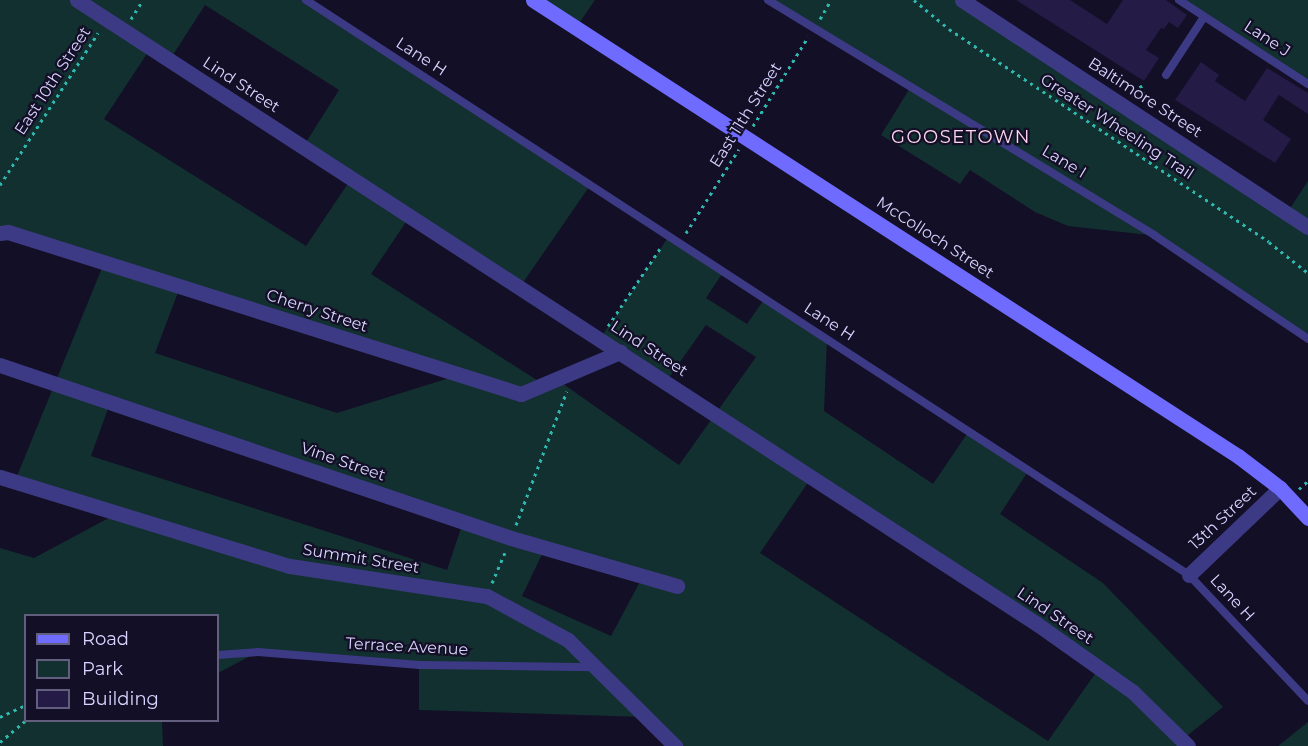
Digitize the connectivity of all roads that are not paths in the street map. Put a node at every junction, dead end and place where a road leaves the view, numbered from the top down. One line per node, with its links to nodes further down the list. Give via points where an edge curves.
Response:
1 (76, 0): 13 (street, Lind Street)
2 (306, 0): 18 (lane, Lane H)
3 (533, 0): 16 (street, McColloch Street, via 1238,456)
4 (768, 0): 12 (lane, Lane I, via 1069,182)
5 (962, 0): 10 (street, Baltimore Street)
6 (1179, 0): 7 (lane, Lane J)
7 (1204, 17): 8 (lane); 9 (lane, Lane J)
8 (1166, 75)
9 (1308, 84)
10 (1308, 227)
11 (0, 233): 13 (street, Cherry Street, via 8,232 520,394)
12 (1308, 339)
13 (620, 352): 24 (street, Lind Street, via 1036,624 1133,692)
14 (0, 365): 19 (street, Vine Street, via 511,538)
15 (0, 477): 21 (street, Summit Street, via 290,566 487,596 568,640)
16 (1280, 488): 17 (street, McColloch Street); 18 (street, 13th Street)
17 (1308, 518)
18 (1189, 575): 22 (lane, Lane H)
19 (677, 586)
20 (219, 655): 21 (lane, Terrace Avenue, via 258,652 419,665)
21 (595, 667): 23 (street, Summit Street)
22 (1308, 701)
23 (675, 746)
24 (1188, 746)

